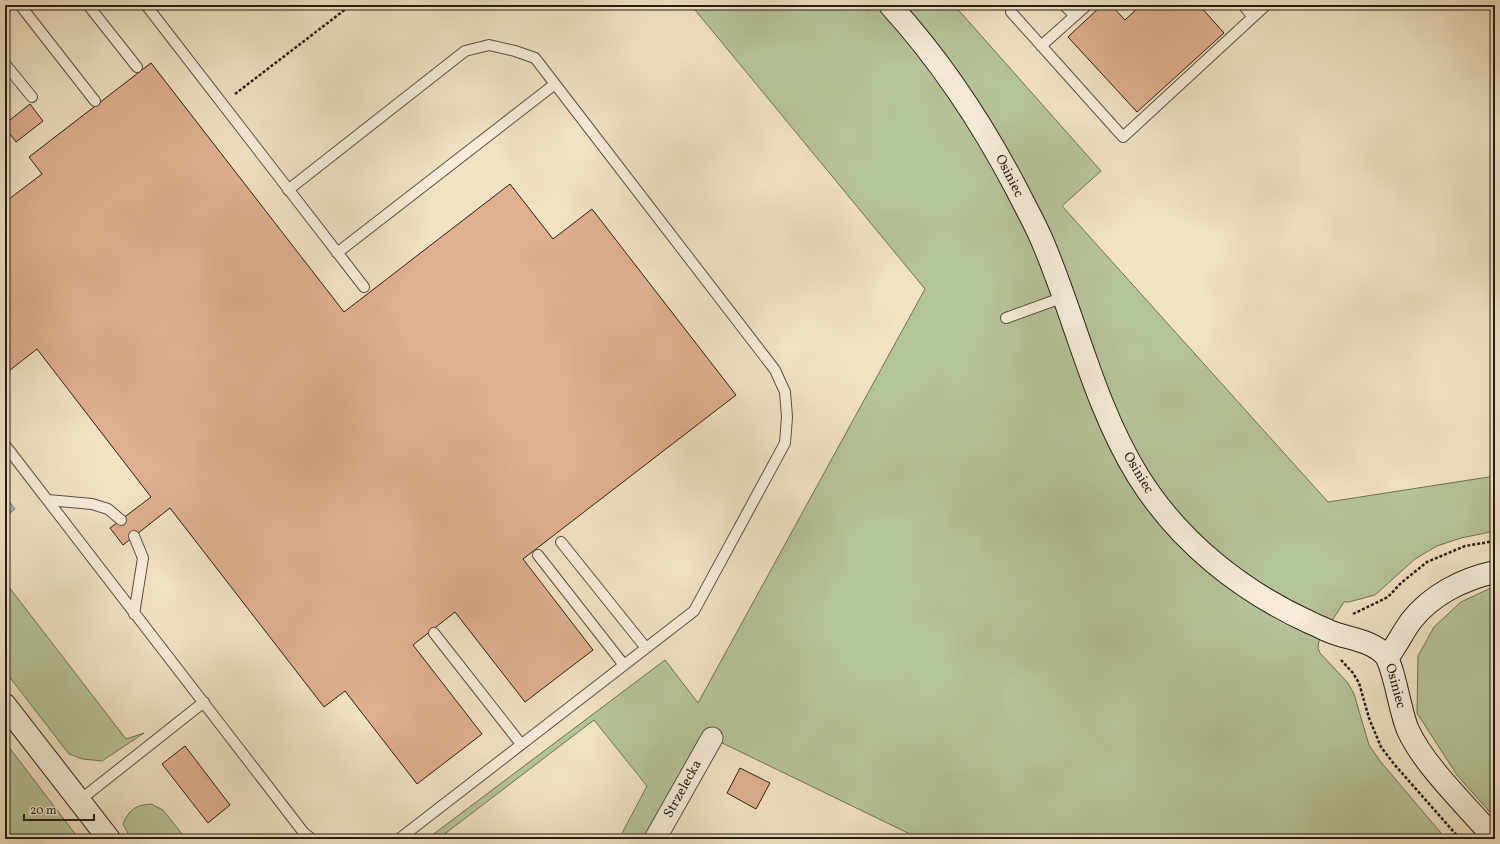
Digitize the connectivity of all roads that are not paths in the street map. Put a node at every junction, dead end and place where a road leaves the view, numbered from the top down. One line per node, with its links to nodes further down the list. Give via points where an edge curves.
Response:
1 (20, 5): 17 (lane)
2 (88, 5): 14 (lane)
3 (146, 5): 18 (lane)
4 (890, 5): 21 (street, Osiniec, via 942,68 995,148 1041,238)
5 (1064, 5): 10 (lane)
6 (1087, 5): 10 (lane)
7 (1242, 5): 11 (lane)
8 (1266, 5): 11 (lane)
9 (1012, 12): 12 (lane)
10 (1075, 16): 12 (lane)
11 (1253, 17): 12 (lane, via 1123,137)
12 (1041, 46)
13 (5, 64): 16 (lane)
14 (137, 66)
15 (555, 84): 18 (lane, via 535,58 489,46 465,51); 19 (lane); 32 (lane, via 775,370 785,392 785,443 754,502 694,611)
16 (32, 98)
17 (95, 100)
18 (288, 190): 19 (lane)
19 (337, 252): 20 (lane)
20 (364, 287)
21 (1064, 296): 22 (lane); 33 (street, Osiniec, via 1107,413 1122,445 1142,482 1180,531 1242,586 1331,632 1370,644)
22 (1006, 318)
23 (5, 445): 24 (lane)
24 (48, 500): 25 (lane, via 92,504 108,509); 30 (lane)
25 (121, 520)
26 (134, 536): 30 (lane, via 143,558)
27 (561, 542): 32 (lane)
28 (538, 555): 34 (lane)
29 (1495, 572): 33 (street, via 1446,590 1425,606 1411,621)
30 (134, 614): 35 (lane)
31 (434, 633): 38 (lane)
32 (646, 648): 34 (lane)
33 (1388, 658): 44 (street, Osiniec, via 1400,708 1409,731 1434,768)
34 (624, 664): 38 (lane)
35 (204, 702): 39 (lane); 41 (lane, via 304,833)
36 (5, 705): 39 (street)
37 (712, 738): 43 (street, Strzelecka)
38 (521, 744): 42 (lane)
39 (80, 800): 40 (street)
40 (109, 839)
41 (312, 839)
42 (399, 839)
43 (655, 839)
44 (1495, 839)

